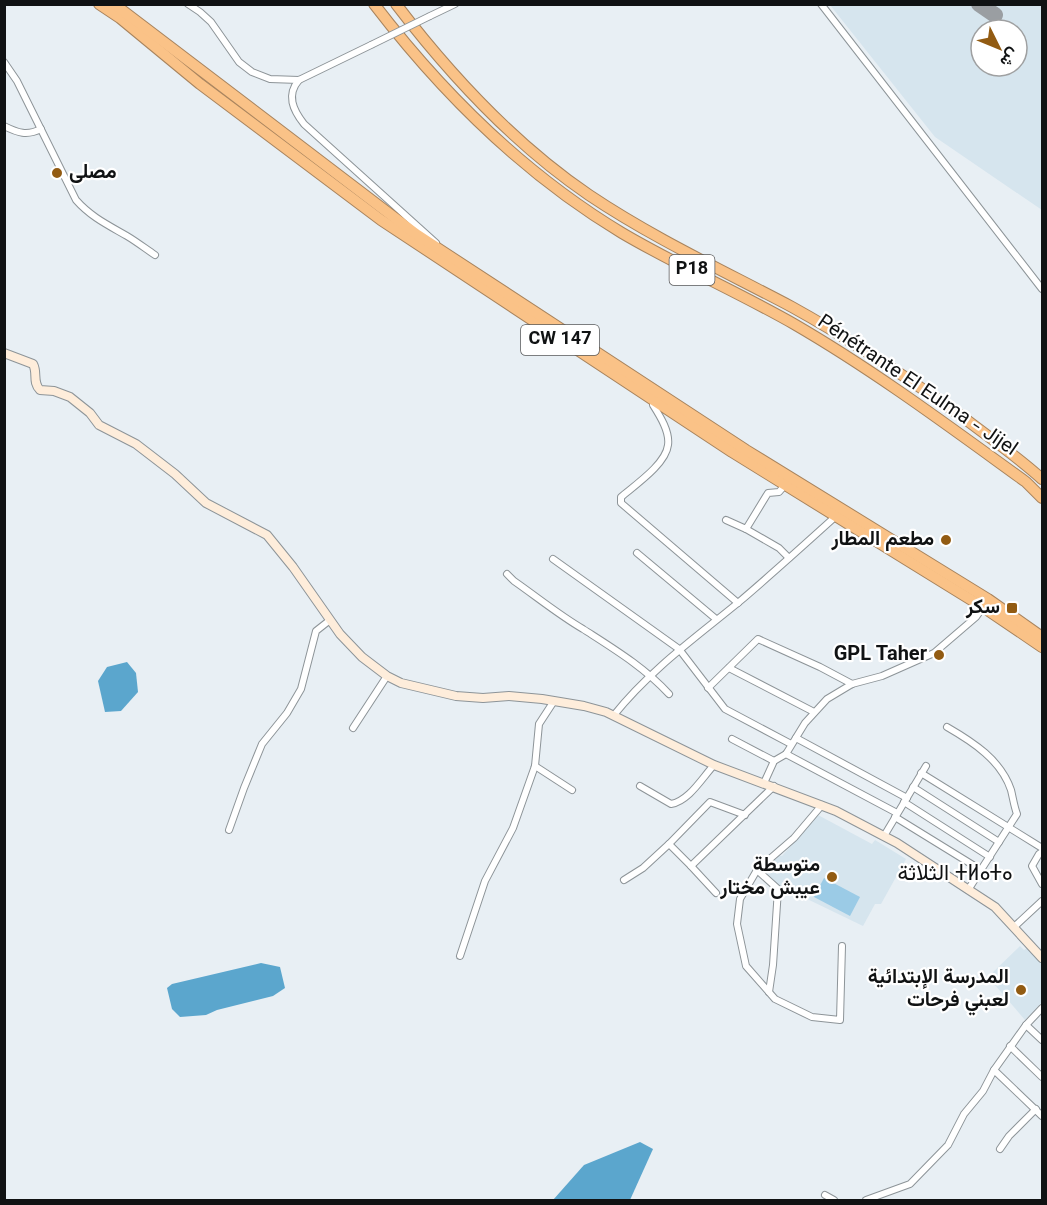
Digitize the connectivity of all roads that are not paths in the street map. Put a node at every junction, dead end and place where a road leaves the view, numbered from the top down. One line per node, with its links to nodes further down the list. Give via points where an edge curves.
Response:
1 (99, 4): 16 (highway, CW 147, via 381,220)
2 (114, 4): 12 (highway, CW 147)
3 (188, 4): 9 (street, via 206,16 233,55 252,72 270,79)
4 (374, 4): 19 (highway, Pénétrante El Eulma - Jijel / P18, via 441,84 539,176 623,233 794,324 896,389 1026,482)
5 (396, 4): 17 (highway, Pénétrante El Eulma - Jijel / P18, via 457,78 503,124 588,194 908,377)
6 (455, 4): 9 (street, bridge)
7 (821, 4): 14 (street)
8 (4, 62): 11 (street)
9 (299, 80): 12 (street, via 291,99 304,124)
10 (4, 126): 11 (street, via 30,134)
11 (41, 129): 13 (street, via 76,200 86,211)
12 (445, 254): 31 (highway, CW 147)
13 (155, 255)
14 (1042, 290)
15 (4, 353): 30 (street, via 33,364 40,390 70,397 99,425 136,444 206,503 267,535)
16 (654, 401): 18 (highway, CW 147); 27 (street, via 668,445 650,473 621,497 621,503)
17 (1042, 479)
18 (785, 485): 20 (highway, CW 147); 22 (street, via 779,492 768,493)
19 (1042, 498)
20 (835, 517): 24 (street); 28 (highway, CW 147)
21 (726, 520): 22 (street)
22 (746, 529): 24 (street)
23 (637, 553): 29 (street)
24 (789, 558): 27 (street)
25 (553, 559): 33 (street)
26 (507, 574): 35 (street)
27 (738, 603): 29 (street)
28 (983, 607): 32 (highway, CW 147); 37 (street, via 934,652 882,676)
29 (716, 619): 33 (street)
30 (330, 620): 36 (street, via 350,645); 63 (street, via 316,631 299,695 262,744)
31 (1042, 637)
32 (1042, 647)
33 (679, 649): 35 (street); 38 (street)
34 (729, 668): 37 (street, via 758,639); 38 (street); 41 (street)
35 (651, 675): 39 (street); 42 (street)
36 (387, 676): 40 (street, via 456,696); 44 (street)
37 (852, 684): 41 (street)
38 (708, 688): 46 (street, via 725,709)
39 (669, 694)
40 (554, 701): 42 (street); 50 (street, via 539,724)
41 (814, 712): 46 (street)
42 (614, 715): 49 (street)
43 (947, 727): 62 (street, via 976,744 998,766 1011,789 1017,814)
44 (353, 728)
45 (732, 739): 48 (street)
46 (794, 741): 47 (street); 58 (street)
47 (786, 754): 48 (street); 61 (street)
48 (774, 760): 53 (street)
49 (714, 765): 53 (street); 54 (street, via 678,803 671,804)
50 (535, 766): 57 (street); 79 (street, via 513,828 485,881)
51 (926, 766): 52 (street)
52 (921, 773): 56 (street); 62 (street)
53 (764, 783): 55 (street)
54 (640, 786)
55 (774, 786): 59 (street); 60 (street)
56 (913, 787): 58 (street); 65 (street)
57 (572, 790)
58 (905, 800): 61 (street); 68 (street)
59 (822, 805): 64 (street); 70 (street, via 794,838)
60 (746, 815): 66 (street, via 710,802); 69 (street)
61 (896, 815): 64 (street); 71 (street)
62 (1008, 827): 65 (street); 67 (street)
63 (229, 830)
64 (884, 836): 74 (street)
65 (999, 842): 68 (street)
66 (669, 844): 69 (street); 72 (street)
67 (1042, 850): 73 (street, via 1032,866)
68 (990, 856): 71 (street)
69 (691, 866): 75 (street)
70 (757, 870): 81 (street, via 778,890); 81 (street, via 740,899 737,924 746,966)
71 (981, 870): 74 (street)
72 (624, 880)
73 (1042, 884)
74 (968, 890): 77 (street)
75 (716, 893)
76 (1042, 901): 77 (street)
77 (1014, 927): 80 (street)
78 (842, 946): 84 (street)
79 (460, 956)
80 (1042, 958)
81 (769, 992): 84 (street, via 775,999 812,1017)
82 (1042, 1008): 85 (street)
83 (849, 1019): 84 (street)
84 (840, 1020)
85 (1026, 1025): 86 (street); 87 (street)
86 (1042, 1040)
87 (1010, 1046): 88 (street); 89 (street)
88 (994, 1070): 90 (street); 95 (street, via 948,1145 915,1180)
89 (1042, 1077)
90 (1036, 1109): 91 (street); 92 (street)
91 (1042, 1116)
92 (1000, 1149)
93 (825, 1195): 94 (street)
94 (834, 1200)
95 (866, 1200)

